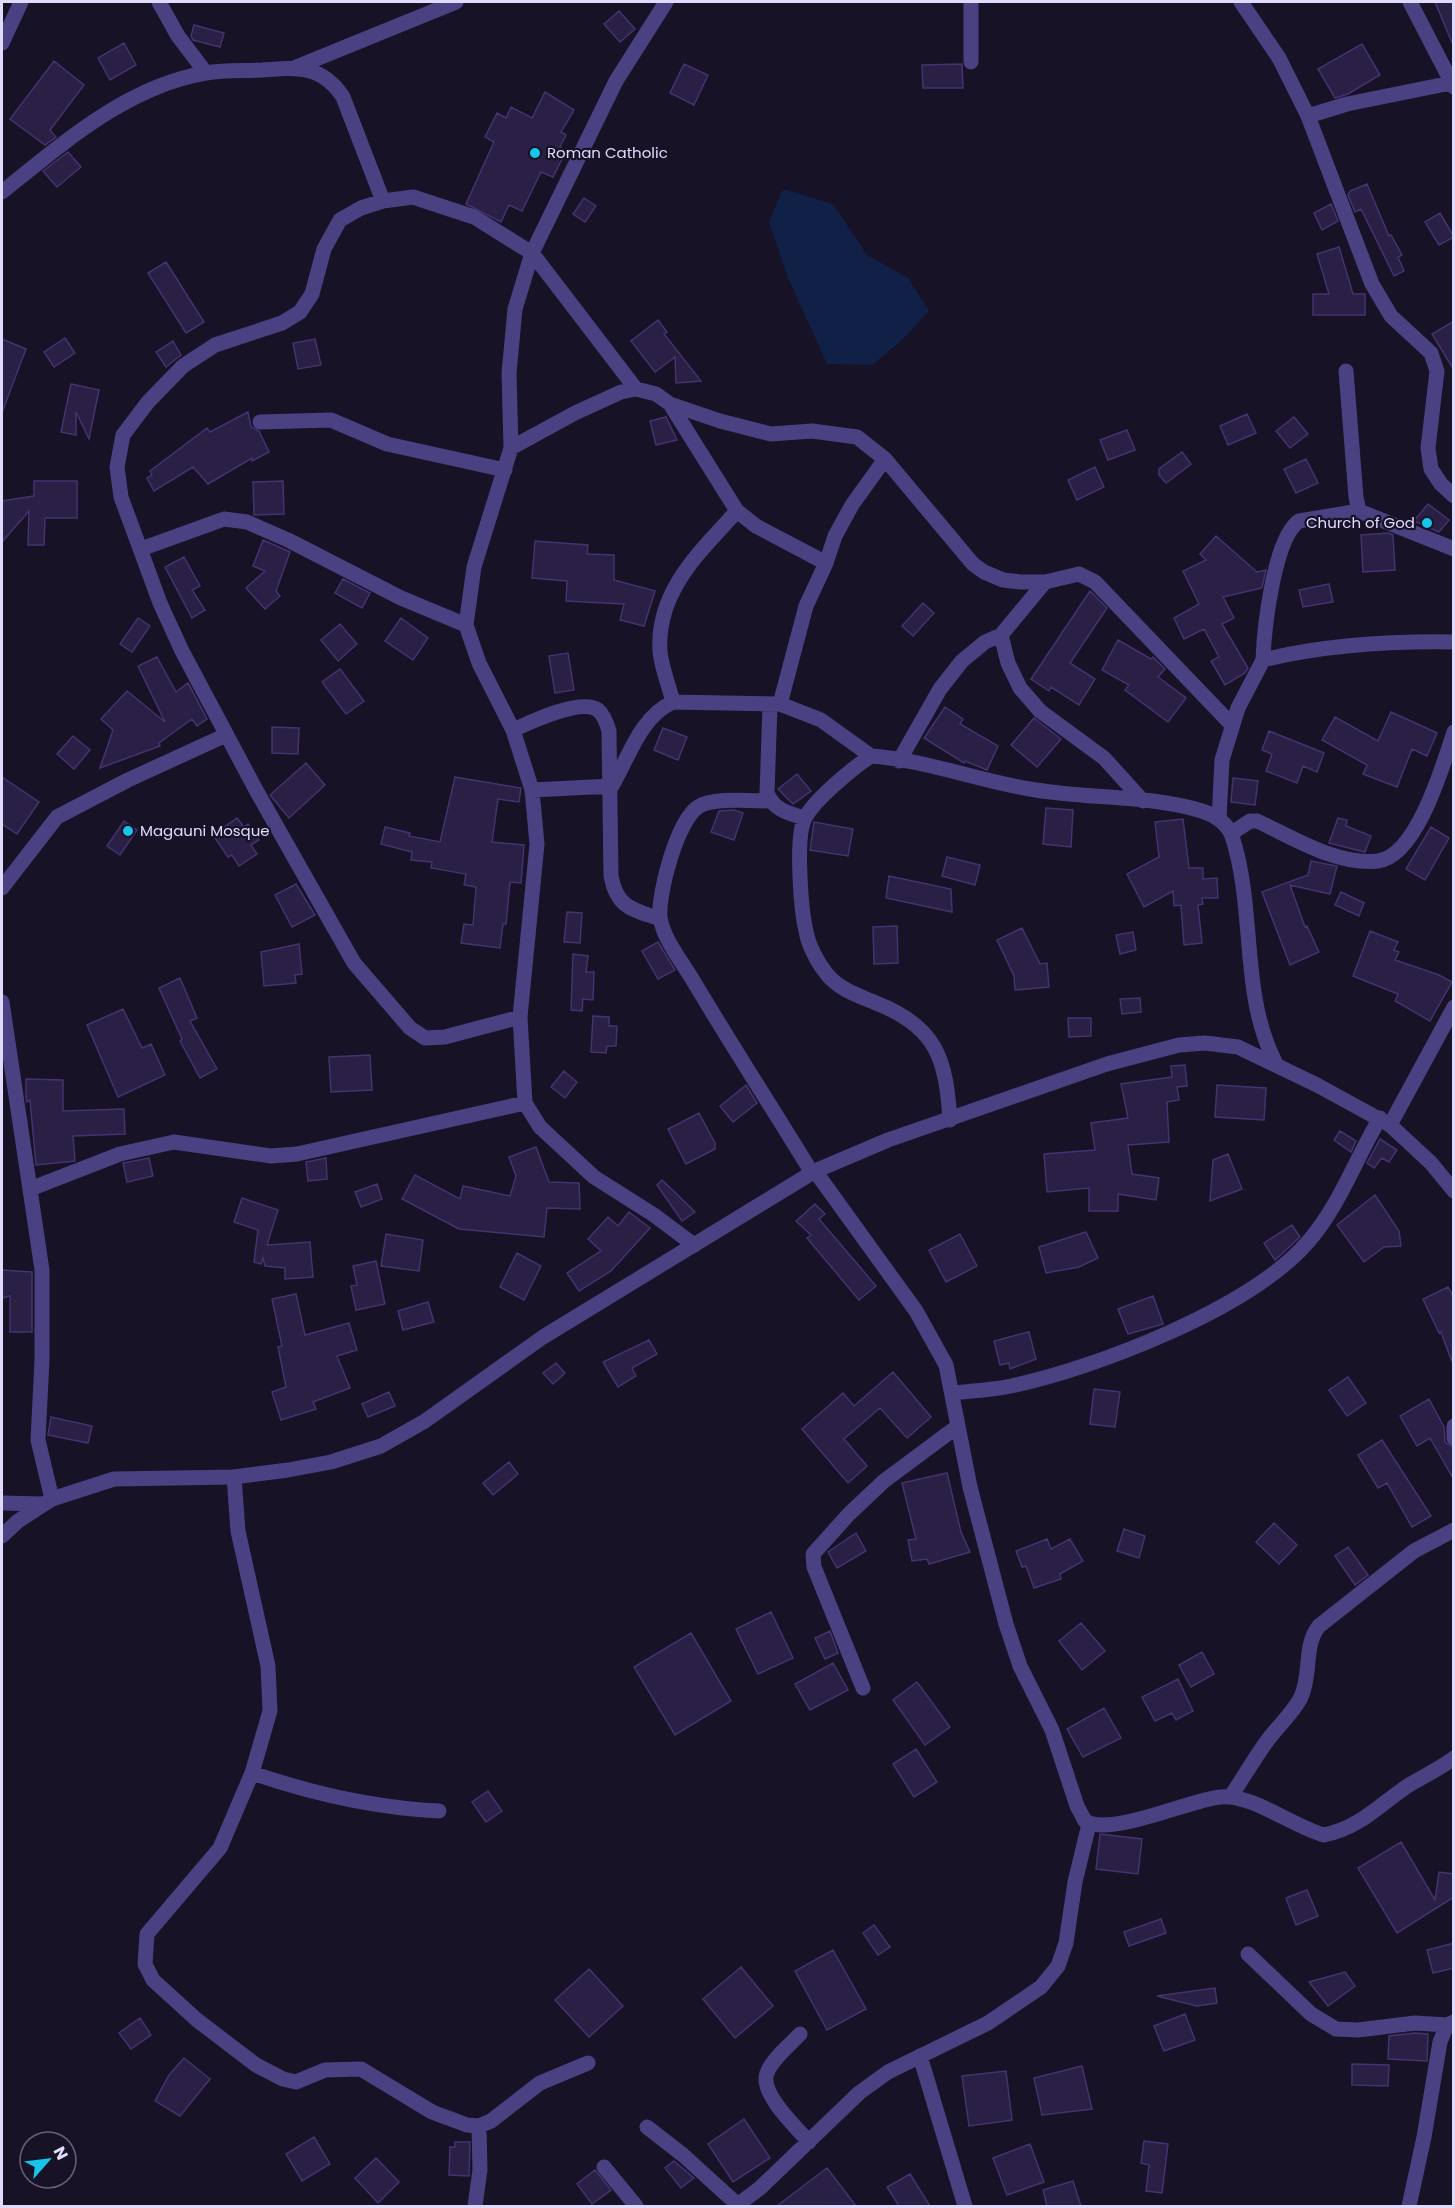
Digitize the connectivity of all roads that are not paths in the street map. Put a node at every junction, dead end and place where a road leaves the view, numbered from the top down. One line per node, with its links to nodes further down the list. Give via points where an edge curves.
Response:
1 (21, 2): 8 (street)
2 (159, 2): 11 (street)
3 (456, 2): 10 (street)
4 (666, 2): 16 (street, via 616,81)
5 (971, 2): 9 (street)
6 (1242, 2): 13 (street, via 1279,58)
7 (1410, 2): 12 (street)
8 (3, 36)
9 (971, 62)
10 (294, 68): 11 (street); 15 (street, via 333,82 343,97)
11 (206, 73): 14 (street, via 156,87 110,111)
12 (1452, 85): 13 (street, via 1347,104)
13 (1308, 116): 24 (street, via 1372,284 1391,316 1431,353 1437,371 1428,448 1431,469)
14 (2, 192)
15 (383, 201): 16 (street, via 413,197 474,217); 27 (street, via 340,220 324,249 312,294 300,312 282,323 214,345 183,366 123,435 117,467 121,497)
16 (532, 253): 18 (street); 21 (street, via 516,309 509,373)
17 (1346, 371): 26 (street)
18 (636, 389): 19 (street, via 656,394); 21 (street, via 575,413)
19 (670, 404): 22 (street, via 771,434 812,431 857,437); 25 (street)
20 (260, 422): 23 (street, via 331,420 387,444)
21 (510, 448): 23 (street)
22 (885, 459): 29 (street, via 852,505); 30 (street, via 973,564 1003,580)
23 (505, 470): 31 (street, via 474,567)
24 (1454, 496)
25 (737, 511): 29 (street, via 756,526); 35 (street, via 677,580 664,615 660,652)
26 (1359, 511): 28 (street); 34 (street, via 1299,521 1291,526 1271,591)
27 (141, 549): 31 (street, via 224,519 247,522 401,598); 40 (street, via 182,651)
28 (1454, 549)
29 (826, 563): 36 (street, via 806,606)
30 (1045, 582): 32 (street); 37 (street, via 1079,574 1095,582)
31 (466, 625): 38 (street, via 479,663)
32 (1001, 635): 42 (street, via 985,642 962,661 945,682); 46 (street, via 1020,688 1040,711 1104,758)
33 (1454, 642): 34 (street, via 1362,645)
34 (1263, 660): 37 (street)
35 (673, 702): 36 (street); 43 (street, via 647,720)
36 (775, 704): 41 (street, via 821,720); 45 (street, via 767,760)
37 (1232, 725): 48 (street, via 1222,760)
38 (513, 730): 43 (street, via 567,710 585,706 598,710 609,731); 44 (street)
39 (1454, 732): 49 (street, via 1428,804 1404,848 1392,856 1364,861 1334,855 1257,821)
40 (226, 735): 50 (street, via 57,817); 54 (street, via 337,938 410,1028 425,1038 445,1037)
41 (871, 756): 42 (street); 47 (street)
42 (899, 761): 46 (street, via 1036,790)
43 (612, 786): 44 (street); 51 (street, via 614,895 628,907)
44 (532, 789): 54 (street, via 537,844)
45 (770, 801): 47 (street, via 779,809); 51 (street, via 710,802 687,818 668,867)
46 (1143, 801): 48 (street, via 1203,811)
47 (804, 818): 57 (street, via 801,886 806,933 817,958 839,986 910,1021 929,1040 942,1060)
48 (1219, 819): 49 (street)
49 (1232, 833): 55 (street, via 1246,908 1258,1019 1262,1038)
50 (2, 888)
51 (660, 919): 59 (street, via 693,981)
52 (2, 1002): 60 (street)
53 (1454, 1008): 58 (street)
54 (520, 1017): 56 (street)
55 (1275, 1062): 57 (street, via 1238,1047 1179,1045 1107,1064); 58 (street)
56 (525, 1103): 60 (street, via 297,1154 272,1156 174,1142 120,1154); 62 (street, via 540,1127 594,1177)
57 (950, 1120): 59 (street, via 888,1140)
58 (1385, 1121): 61 (street, via 1431,1163); 63 (street, via 1319,1228 1290,1261 1253,1289 1172,1331 1065,1372 1010,1387)
59 (814, 1172): 62 (street); 63 (street, via 932,1335 946,1365)
60 (30, 1188): 68 (street, via 42,1270 38,1440)
61 (1454, 1191)
62 (694, 1245): 67 (street, via 543,1337 425,1421 381,1446 331,1462)
63 (952, 1393): 64 (street)
64 (958, 1426): 72 (street, via 884,1481 813,1554 814,1567); 77 (street, via 1006,1624 1020,1666 1052,1730 1077,1806)
65 (1454, 1426): 66 (street)
66 (1454, 1438)
67 (234, 1477): 68 (street, via 114,1479); 74 (street, via 238,1531 271,1687 270,1711)
68 (47, 1501): 69 (street); 71 (street)
69 (2, 1503)
70 (1454, 1530): 75 (street, via 1414,1551 1319,1626 1309,1645 1309,1664 1300,1698)
71 (2, 1536)
72 (863, 1688)
73 (1454, 1758): 75 (street, via 1375,1812 1324,1835)
74 (252, 1773): 76 (street, via 380,1807); 83 (street, via 220,1848 147,1934 145,1964 153,1980 256,2065 283,2079 296,2082 325,2070 361,2069 432,2112)
75 (1231, 1796): 77 (street, via 1110,1825)
76 (439, 1811)
77 (1089, 1824): 81 (street, via 1058,1966 1041,1987 988,2023)
78 (1248, 1954): 79 (street, via 1311,2014 1335,2029)
79 (1450, 2024): 91 (street, via 1440,2042)
80 (800, 2034): 85 (street, via 767,2071 764,2080 771,2097)
81 (921, 2056): 85 (street, via 888,2072 859,2093); 90 (street)
82 (588, 2062): 83 (street, via 540,2083 503,2113)
83 (479, 2126): 87 (street, via 480,2170)
84 (647, 2127): 89 (street, via 683,2154)
85 (809, 2142): 89 (street)
86 (604, 2167): 88 (street)
87 (475, 2206)
88 (636, 2206)
89 (737, 2206)
90 (965, 2206)
91 (1409, 2206)

